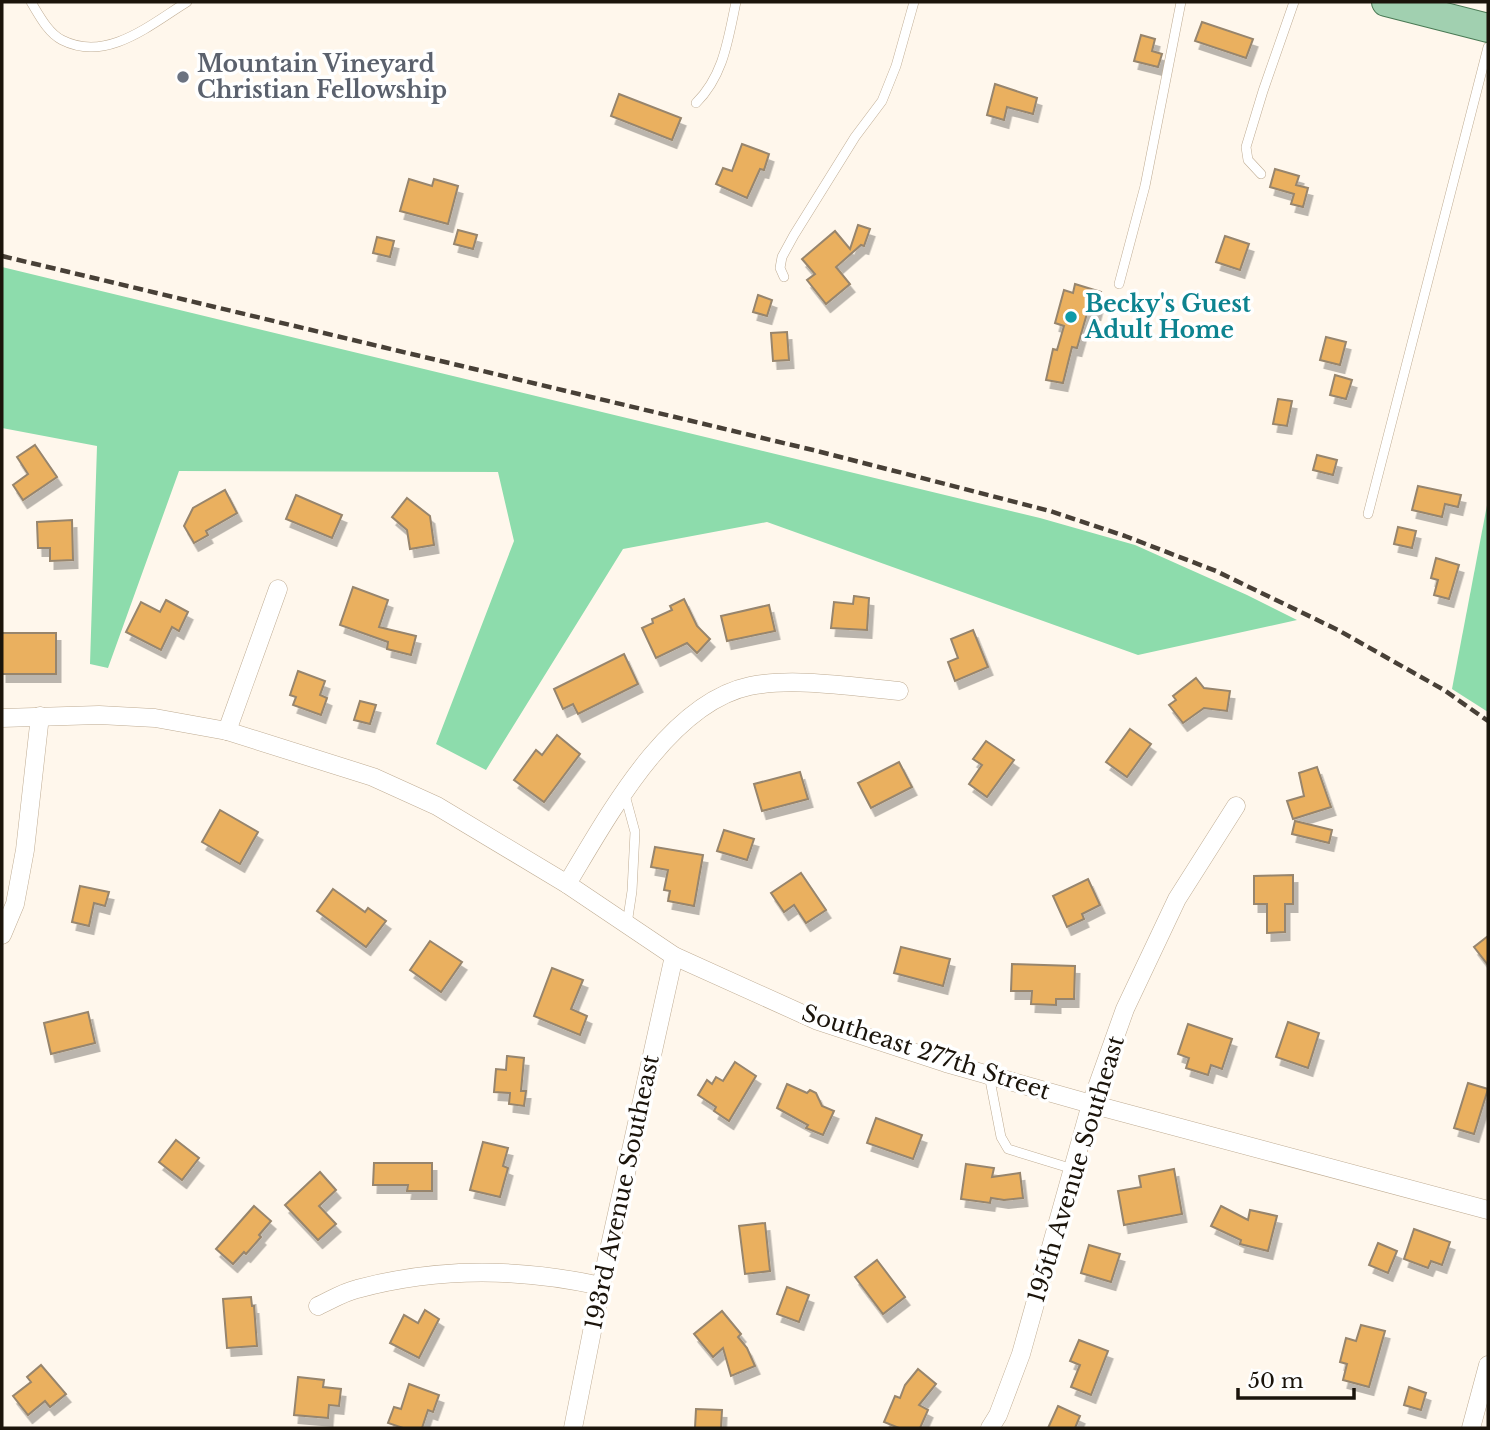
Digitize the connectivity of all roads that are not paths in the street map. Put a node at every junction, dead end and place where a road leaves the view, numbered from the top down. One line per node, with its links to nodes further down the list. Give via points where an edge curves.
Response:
1 (32, 2): 2 (lane, via 60,40 87,48 124,41)
2 (187, 2)
3 (736, 2): 10 (lane, via 718,75)
4 (914, 2): 12 (lane, via 882,101 794,235 782,257)
5 (1181, 2): 13 (lane, via 1145,186)
6 (1294, 2): 11 (lane, via 1246,147 1248,160)
7 (1386, 2): 8 (main road)
8 (1488, 28)
9 (1488, 47): 14 (lane)
10 (696, 103)
11 (1261, 174)
12 (784, 277)
13 (1119, 284)
14 (1368, 514)
15 (278, 589): 19 (street)
16 (899, 691): 20 (street, via 772,684 728,693 689,717 655,751)
17 (40, 716): 18 (street, Southeast 277th Street); 19 (street, Southeast 277th Street, via 155,718); 24 (street, via 25,850 15,904)
18 (2, 718)
19 (227, 731): 22 (street, Southeast 277th Street, via 373,777 437,806)
20 (624, 793): 22 (street); 23 (lane, via 635,832)
21 (1236, 806): 27 (street, 195th Avenue Southeast, via 1177,899 1125,1009)
22 (567, 884): 23 (street, Southeast 277th Street)
23 (627, 924): 25 (street, Southeast 277th Street)
24 (2, 934)
25 (674, 956): 26 (street, Southeast 277th Street, via 818,1021); 30 (street, 193rd Avenue Southeast)
26 (989, 1075): 27 (street, Southeast 277th Street); 28 (lane, via 1001,1137 1008,1149)
27 (1091, 1104): 28 (street, 195th Avenue Southeast); 29 (street, Southeast 277th Street)
28 (1073, 1169): 34 (street, 195th Avenue Southeast, via 1021,1354)
29 (1488, 1210)
30 (601, 1286): 31 (street, via 522,1273 452,1273 355,1289); 33 (street, 193rd Avenue Southeast)
31 (318, 1306)
32 (1488, 1366): 35 (street)
33 (573, 1428)
34 (990, 1428)
35 (1471, 1428)

